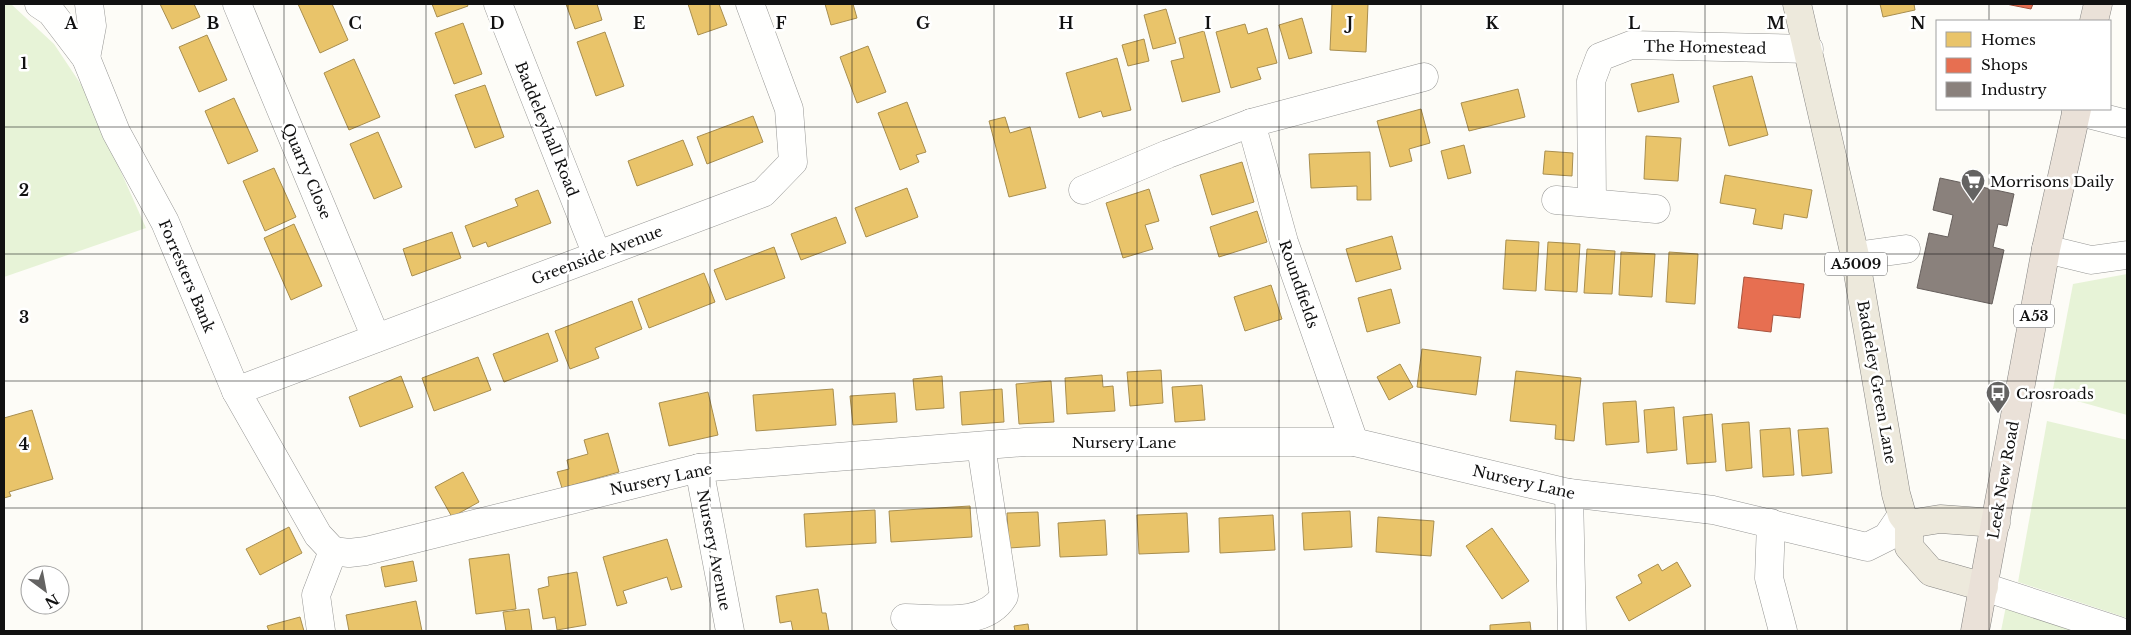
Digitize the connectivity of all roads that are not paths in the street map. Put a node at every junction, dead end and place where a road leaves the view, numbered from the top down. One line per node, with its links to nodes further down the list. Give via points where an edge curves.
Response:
1 (39, 4): 10 (street, Forresters Bank, via 51,12)
2 (89, 4): 10 (street, via 92,26)
3 (237, 4): 24 (street, Quarry Close)
4 (498, 4): 21 (street, Baddeleyhall Road)
5 (750, 4): 21 (street, Greenside Avenue, via 789,109 793,162 763,193)
6 (1797, 4): 9 (main road, Baddeley Green Lane / A5009)
7 (2098, 4): 8 (highway)
8 (2094, 20)
9 (1809, 49): 17 (street, The Homestead, via 1631,45 1600,57 1591,81); 23 (main road, Baddeley Green Lane / A5009)
10 (86, 58): 25 (street, Forresters Bank, via 116,132 165,222)
11 (1424, 77): 13 (street)
12 (2077, 110): 14 (street); 20 (highway, Leek New Road / A53)
13 (1251, 123): 15 (street); 26 (street, Roundfields, via 1284,242)
14 (2127, 124)
15 (1083, 190)
16 (1556, 200): 17 (street)
17 (1592, 202): 18 (street)
18 (1656, 209)
19 (1906, 249): 23 (street)
20 (2046, 249): 22 (street, via 2091,260); 31 (highway, Leek New Road / A53)
21 (597, 255): 24 (street, Greenside Avenue)
22 (2127, 255)
23 (1855, 256): 30 (main road, Baddeley Green Lane / A5009, via 1896,494)
24 (376, 338): 25 (street, Greenside Avenue)
25 (236, 391): 33 (street, Forresters Bank, via 318,535)
26 (1354, 442): 27 (street, Nursery Lane, via 1025,442); 29 (street, Nursery Lane)
27 (981, 446): 28 (street, Nursery Lane); 35 (street, via 1004,596 1000,604 975,618)
28 (699, 468): 33 (street, Nursery Lane, via 366,551); 37 (street, Nursery Avenue)
29 (1568, 493): 32 (street, Nursery Lane, via 1713,510); 38 (street)
30 (1906, 520): 31 (main road); 32 (street, Nursery Lane, via 1887,537 1867,546); 34 (main road, Baddeley Green Lane / A5009, via 1909,548 1931,572)
31 (1996, 523): 34 (highway, Leek New Road / A53)
32 (1771, 524): 39 (street, via 1769,578)
33 (333, 551): 36 (street, via 316,594)
34 (1984, 587): 40 (highway, A53); 41 (street)
35 (905, 618)
36 (321, 631)
37 (730, 631)
38 (1572, 631)
39 (1783, 631)
40 (1975, 631)
41 (2118, 631)

